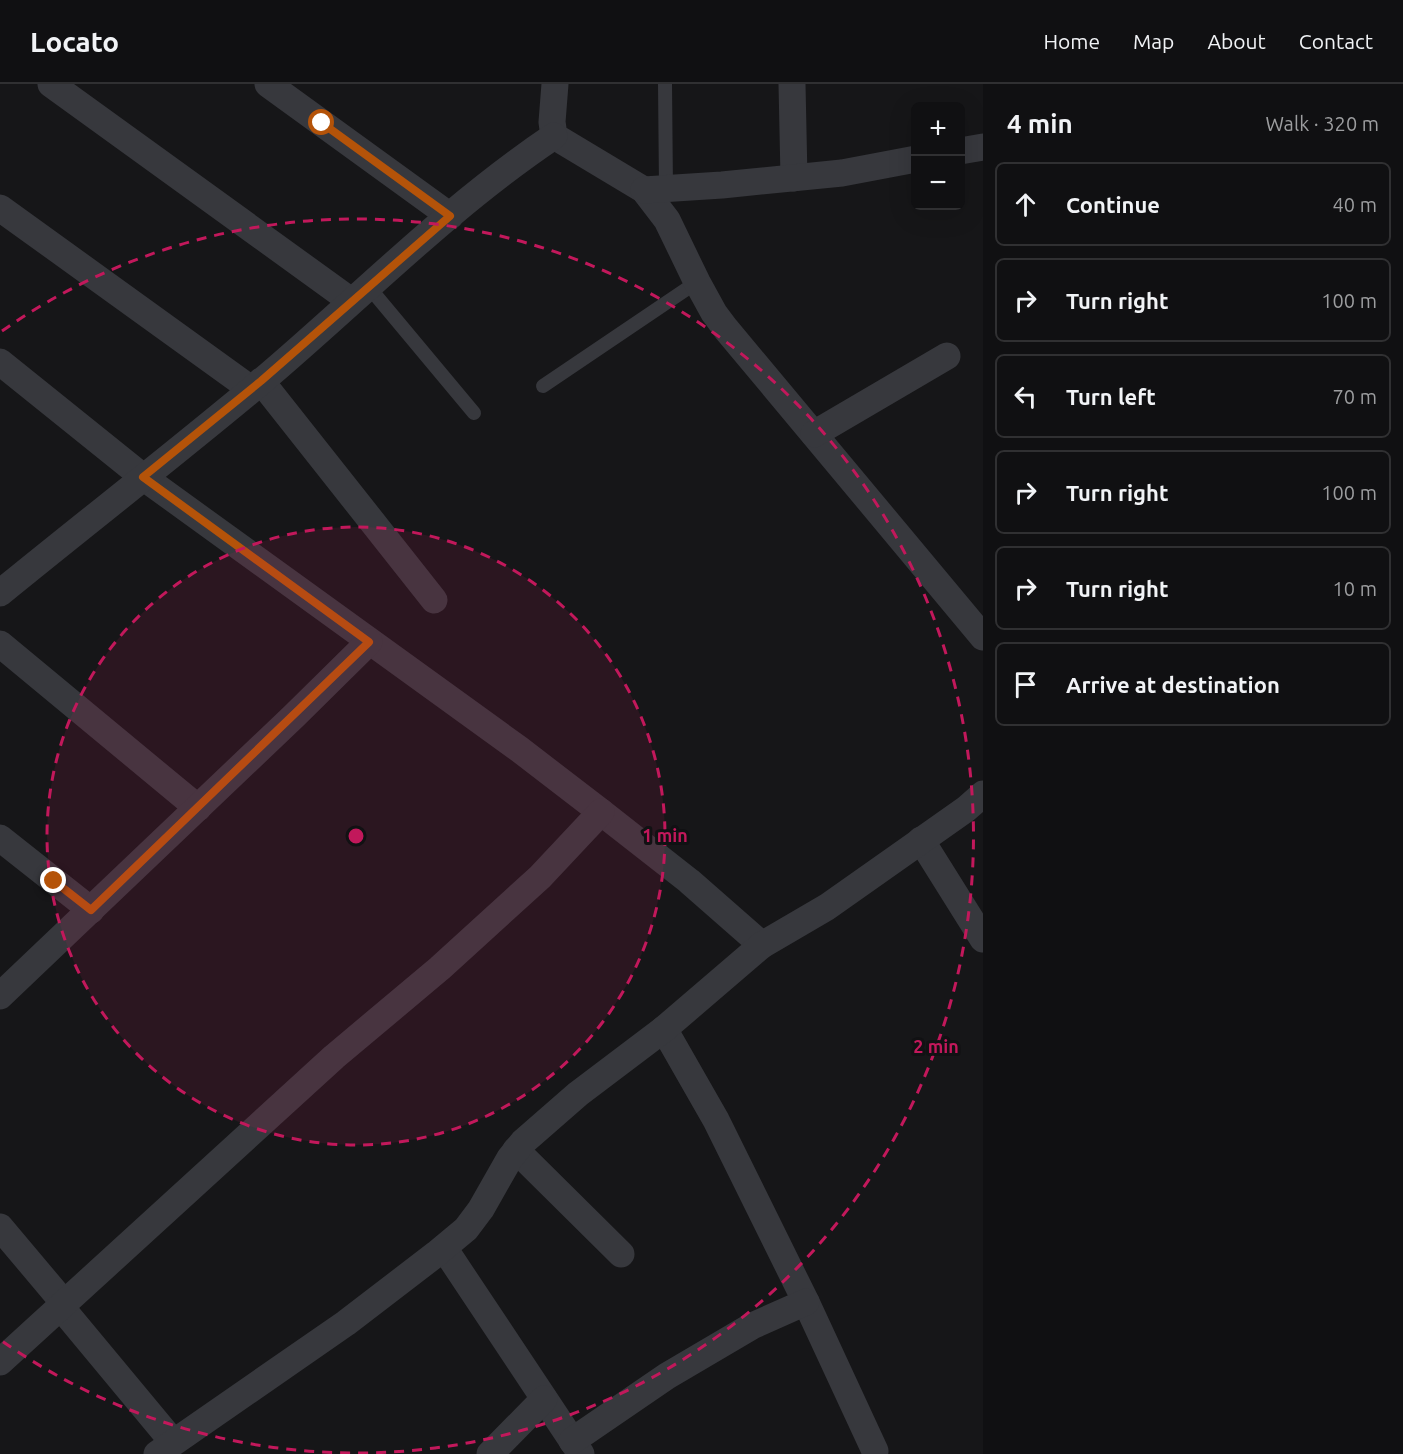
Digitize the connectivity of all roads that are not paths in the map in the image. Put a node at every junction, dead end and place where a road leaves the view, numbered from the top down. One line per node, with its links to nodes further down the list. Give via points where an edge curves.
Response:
1 (51, 84): 15 (street)
2 (268, 84): 13 (street)
3 (555, 84): 6 (street)
4 (665, 84): 11 (lane)
5 (792, 84): 10 (street)
6 (554, 135): 11 (street); 13 (street)
7 (983, 147): 8 (street)
8 (965, 150)
9 (911, 160): 10 (street)
10 (794, 178): 11 (street)
11 (655, 189): 14 (street)
12 (0, 208): 18 (street)
13 (450, 216): 15 (street)
14 (697, 282): 19 (lane); 21 (street, via 726,329)
15 (360, 294): 18 (street); 20 (lane)
16 (947, 356): 21 (street)
17 (0, 362): 22 (street)
18 (256, 385): 22 (street); 24 (street)
19 (543, 386)
20 (474, 413)
21 (813, 434): 25 (street)
22 (143, 477): 23 (street); 26 (street)
23 (0, 592)
24 (434, 600)
25 (983, 637)
26 (369, 642): 29 (street); 30 (street)
27 (0, 644): 29 (street)
28 (983, 794): 32 (street)
29 (198, 808): 33 (street)
30 (602, 812): 35 (street); 43 (street, via 540,877 334,1057)
31 (0, 838): 33 (street)
32 (921, 840): 34 (street); 35 (street, via 827,907)
33 (91, 910): 36 (street)
34 (983, 939)
35 (762, 945): 37 (street)
36 (0, 996)
37 (664, 1029): 38 (street, via 578,1094); 42 (street, via 716,1120)
38 (516, 1150): 40 (street, via 481,1209); 41 (street)
39 (0, 1227): 43 (street)
40 (444, 1248): 45 (street); 47 (street, via 346,1323)
41 (621, 1254)
42 (806, 1302): 46 (street, via 752,1326 667,1376); 48 (street)
43 (62, 1305): 44 (street); 47 (street)
44 (0, 1362)
45 (544, 1399): 46 (street); 49 (street)
46 (577, 1447)
47 (165, 1448)
48 (875, 1451)
49 (490, 1454)

